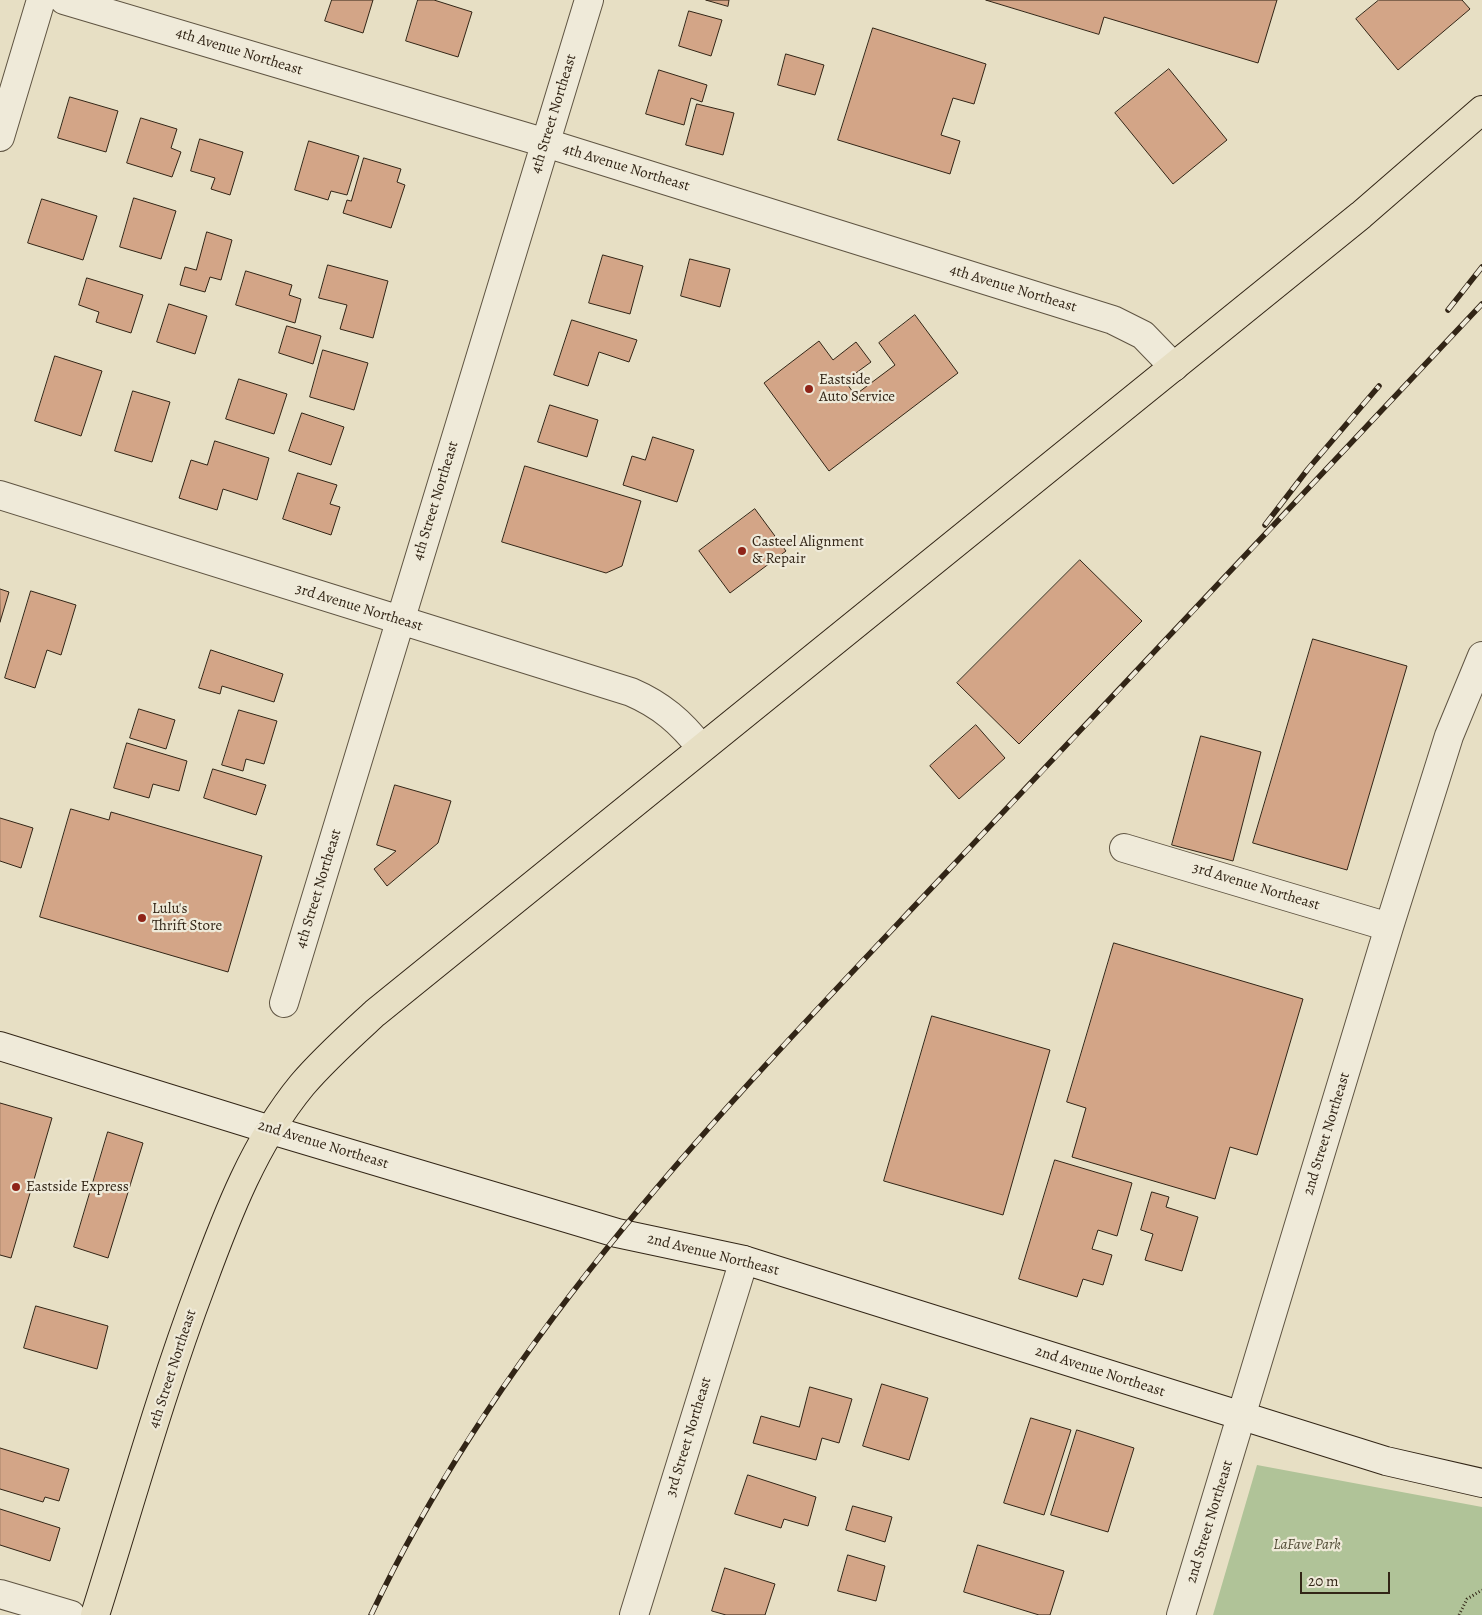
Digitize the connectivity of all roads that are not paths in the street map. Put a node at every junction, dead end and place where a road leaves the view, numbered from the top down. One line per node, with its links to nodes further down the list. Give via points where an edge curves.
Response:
1 (41, 0): 5 (street)
2 (64, 0): 6 (street, 4th Avenue Northeast)
3 (589, 0): 6 (street, 4th Street Northeast)
4 (1482, 110): 7 (main road, 4th Street Northeast, via 1361,215)
5 (0, 137)
6 (546, 143): 7 (street, 4th Avenue Northeast, via 1113,320 1143,335); 9 (street, 4th Street Northeast)
7 (1174, 367): 11 (main road, 4th Street Northeast)
8 (0, 495): 9 (street, 3rd Avenue Northeast)
9 (400, 621): 11 (street, 3rd Avenue Northeast, via 631,692 669,713); 14 (street, 4th Street Northeast)
10 (1482, 656): 13 (street, 2nd Street Northeast, via 1449,736)
11 (701, 748): 16 (main road, 4th Street Northeast, via 375,1013 332,1052 302,1086)
12 (1124, 848): 13 (street, 3rd Avenue Northeast)
13 (1389, 926): 18 (street, 2nd Street Northeast)
14 (284, 1003)
15 (0, 1046): 16 (street, 2nd Avenue Northeast)
16 (271, 1130): 17 (street, 2nd Avenue Northeast, via 617,1233); 22 (main road, 4th Street Northeast, via 217,1242 178,1347)
17 (744, 1260): 18 (street, 2nd Avenue Northeast); 23 (street, 3rd Street Northeast)
18 (1242, 1417): 19 (street, 2nd Avenue Northeast, via 1386,1461); 24 (street, 2nd Street Northeast)
19 (1482, 1483)
20 (0, 1594): 21 (street)
21 (70, 1615)
22 (95, 1615)
23 (634, 1615)
24 (1181, 1615)

